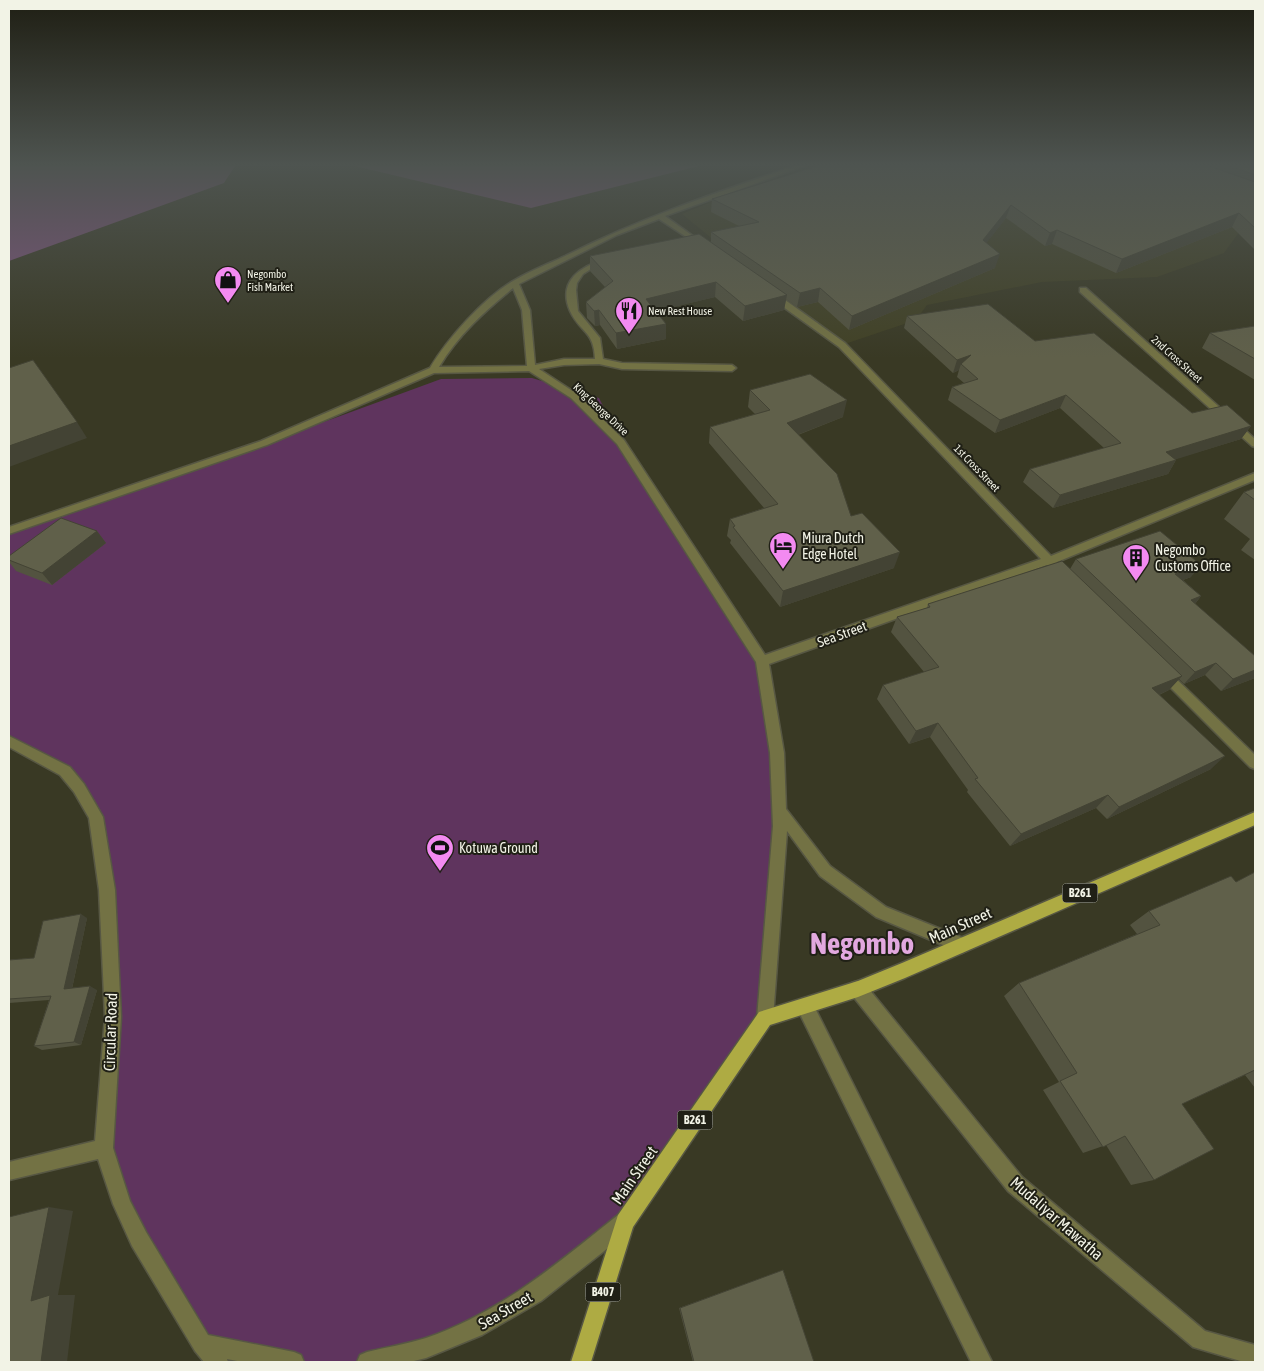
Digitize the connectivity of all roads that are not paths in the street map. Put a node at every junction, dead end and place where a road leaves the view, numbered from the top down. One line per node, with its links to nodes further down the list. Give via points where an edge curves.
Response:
1 (625, 230): 5 (street)
2 (677, 230): 3 (street)
3 (714, 254)
4 (616, 258): 8 (street, via 581,270 572,286 574,313 594,333 599,346)
5 (515, 283): 9 (street, via 526,310); 11 (street, via 476,315 443,353)
6 (762, 288): 15 (street, 1st Cross Street, via 842,344)
7 (1083, 290): 12 (street, 2nd Cross Street)
8 (599, 360): 9 (street); 10 (street, via 622,366)
9 (531, 368): 11 (street); 17 (street, King George Drive, via 574,396 621,442)
10 (732, 368)
11 (433, 370): 14 (street, via 264,443)
12 (1255, 444)
13 (1255, 476): 15 (street, Sea Street)
14 (9, 531)
15 (1048, 561): 16 (street, 1st Cross Street); 17 (street, Sea Street)
16 (1070, 582)
17 (762, 661): 21 (street, via 777,753)
18 (1155, 666): 20 (street)
19 (9, 742): 27 (street, Circular Road, via 65,771 96,817 107,890 113,1017)
20 (1255, 763)
21 (779, 810): 23 (street, via 825,871 881,912); 26 (street)
22 (1255, 818): 23 (main road, Main Street / B261)
23 (962, 945): 24 (main road, Main Street / B261)
24 (858, 989): 25 (main road, Main Street / B261); 31 (street, Mudaliyar Mawatha, via 1015,1184 1200,1340)
25 (804, 1006): 26 (main road, Main Street / B261); 36 (street)
26 (765, 1018): 29 (main road, Main Street / B261)
27 (104, 1148): 28 (street); 30 (street, Circular Road, via 122,1204 139,1240)
28 (9, 1171)
29 (625, 1222): 34 (street, Sea Street, via 534,1294 475,1328 426,1348); 35 (main road, B407)
30 (202, 1344): 32 (street, Circular Road); 33 (street)
31 (1255, 1356)
32 (218, 1362)
33 (294, 1362)
34 (368, 1362)
35 (581, 1362)
36 (982, 1362)

